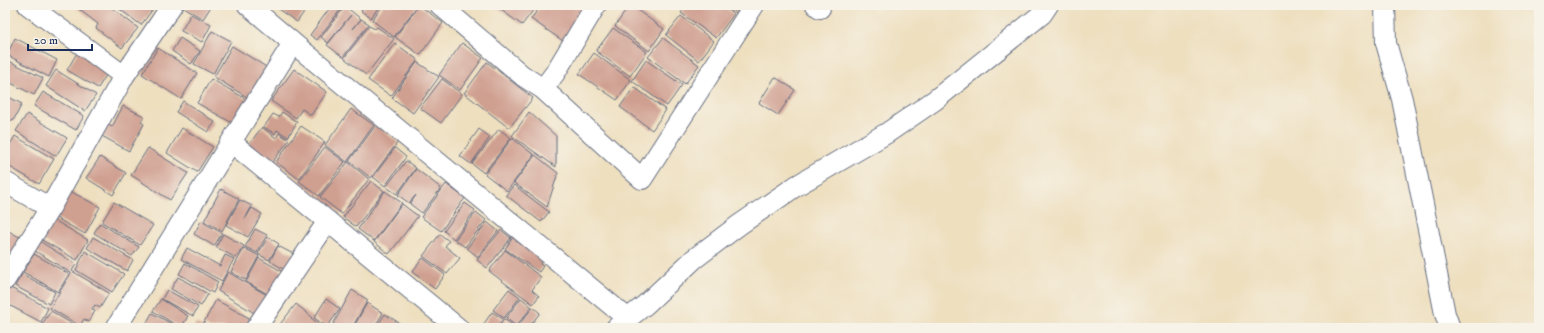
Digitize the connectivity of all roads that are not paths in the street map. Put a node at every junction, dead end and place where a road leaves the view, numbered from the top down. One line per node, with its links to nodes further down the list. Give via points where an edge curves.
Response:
1 (28, 5): 10 (street)
2 (172, 5): 10 (street)
3 (248, 5): 9 (street)
4 (440, 5): 11 (street, via 523,76)
5 (596, 5): 11 (street)
6 (754, 5): 11 (street, via 642,179)
7 (1048, 5): 17 (street, via 1042,14 935,100 887,133 796,186 739,225 694,259)
8 (1385, 5): 21 (street, via 1386,43 1402,99 1445,314)
9 (293, 43): 12 (street); 17 (street)
10 (124, 76): 14 (street)
11 (543, 89)
12 (231, 142): 15 (street); 18 (street)
13 (5, 182): 14 (street)
14 (50, 208): 16 (street)
15 (328, 221): 19 (street); 20 (street)
16 (5, 280)
17 (622, 323)
18 (116, 328)
19 (256, 328)
20 (458, 328)
21 (1450, 328)

